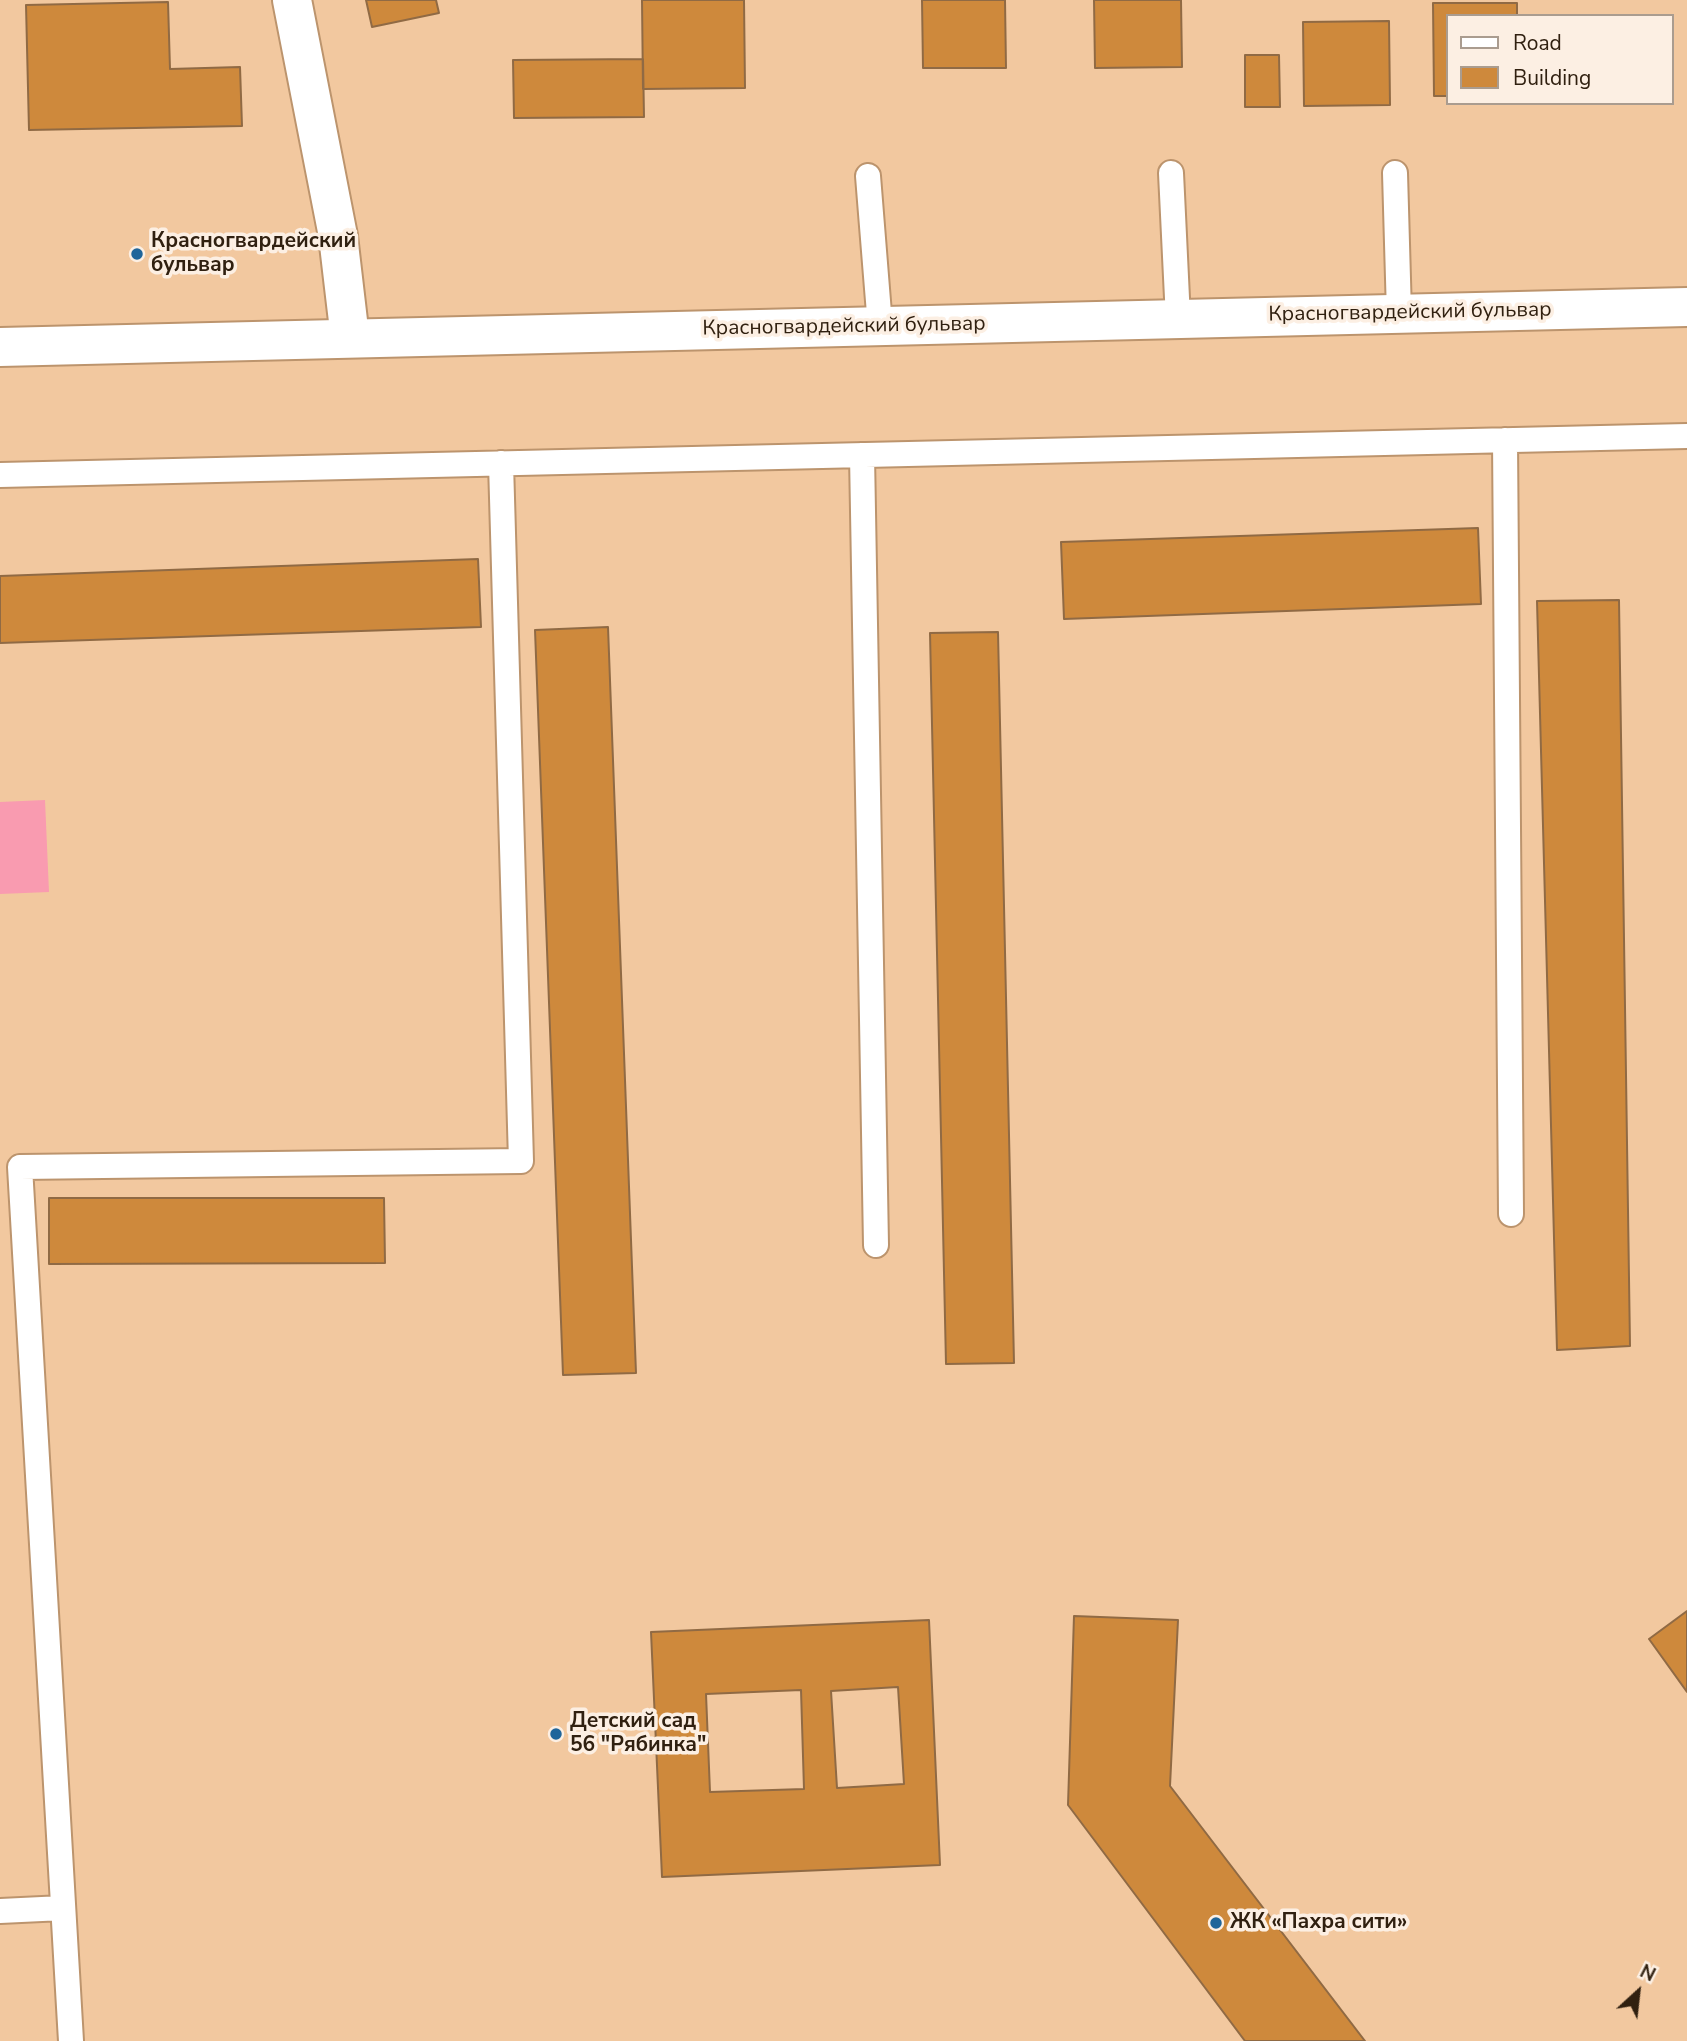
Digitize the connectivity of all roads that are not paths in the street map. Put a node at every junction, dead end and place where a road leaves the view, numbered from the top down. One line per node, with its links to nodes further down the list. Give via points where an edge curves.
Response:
1 (292, 0): 9 (street, via 338,236)
2 (1171, 173): 7 (lane)
3 (1395, 173): 6 (lane)
4 (868, 176): 8 (lane)
5 (1687, 307): 6 (street, Красногвардейский бульвар)
6 (1399, 314): 7 (street, Красногвардейский бульвар)
7 (1178, 319): 8 (street, Красногвардейский бульвар)
8 (880, 326): 9 (street, Красногвардейский бульвар)
9 (350, 338): 10 (street, Красногвардейский бульвар)
10 (0, 347)
11 (1687, 436): 12 (lane)
12 (1505, 440): 13 (lane); 17 (lane)
13 (862, 455): 14 (lane); 18 (lane)
14 (501, 463): 15 (lane); 16 (lane, via 522,1161)
15 (0, 475)
16 (10, 1167): 19 (lane)
17 (1511, 1214)
18 (876, 1245)
19 (63, 1908): 20 (lane); 21 (lane)
20 (0, 1911)
21 (71, 2041)

